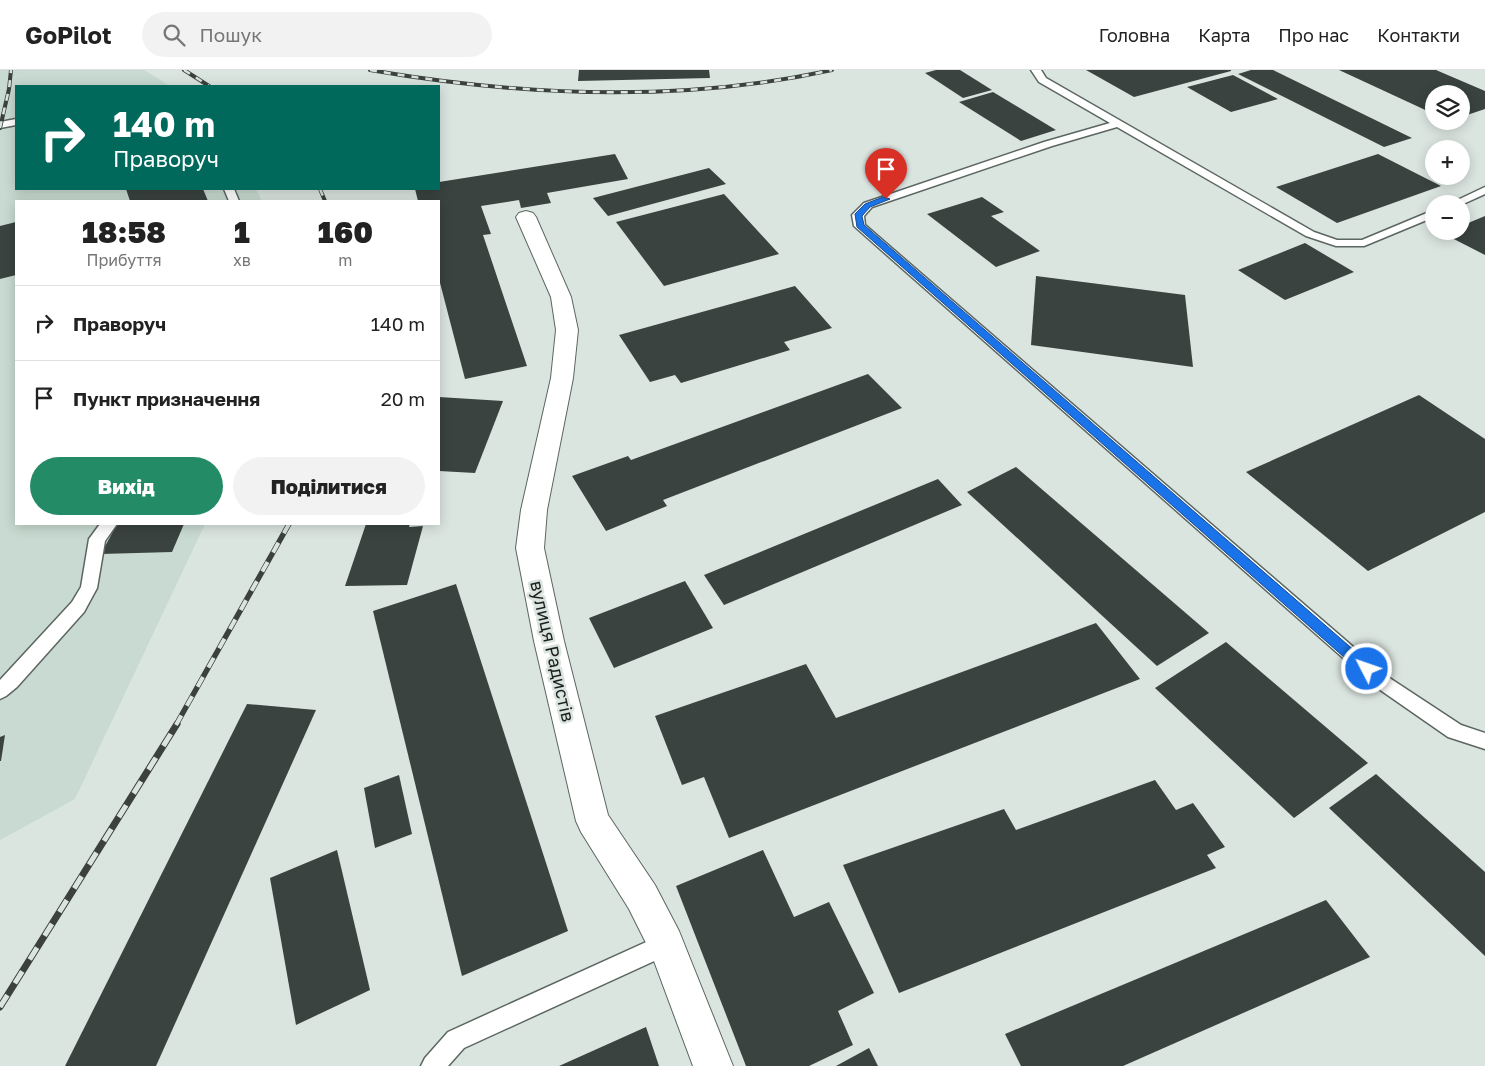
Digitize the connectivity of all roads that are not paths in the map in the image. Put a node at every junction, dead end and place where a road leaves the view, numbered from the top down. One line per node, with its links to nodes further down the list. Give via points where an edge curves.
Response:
1 (1036, 70): 3 (lane, via 1042,80)
2 (15, 122): 4 (lane)
3 (1117, 124): 7 (lane, via 1310,234 1336,243 1364,243); 11 (lane, via 868,205 858,215 860,226 1382,682 1455,731)
4 (0, 125)
5 (1485, 190): 6 (lane)
6 (1470, 197)
7 (1425, 216)
8 (526, 217): 12 (street, вулиця Радистів, via 561,297 567,330 562,378 534,510 530,548 593,821 642,897)
9 (108, 525): 10 (lane, via 97,539 89,588 78,607)
10 (0, 691)
11 (1485, 740)
12 (666, 944): 13 (lane, via 456,1040); 14 (street, вулиця Радистів)
13 (433, 1066)
14 (713, 1066)

